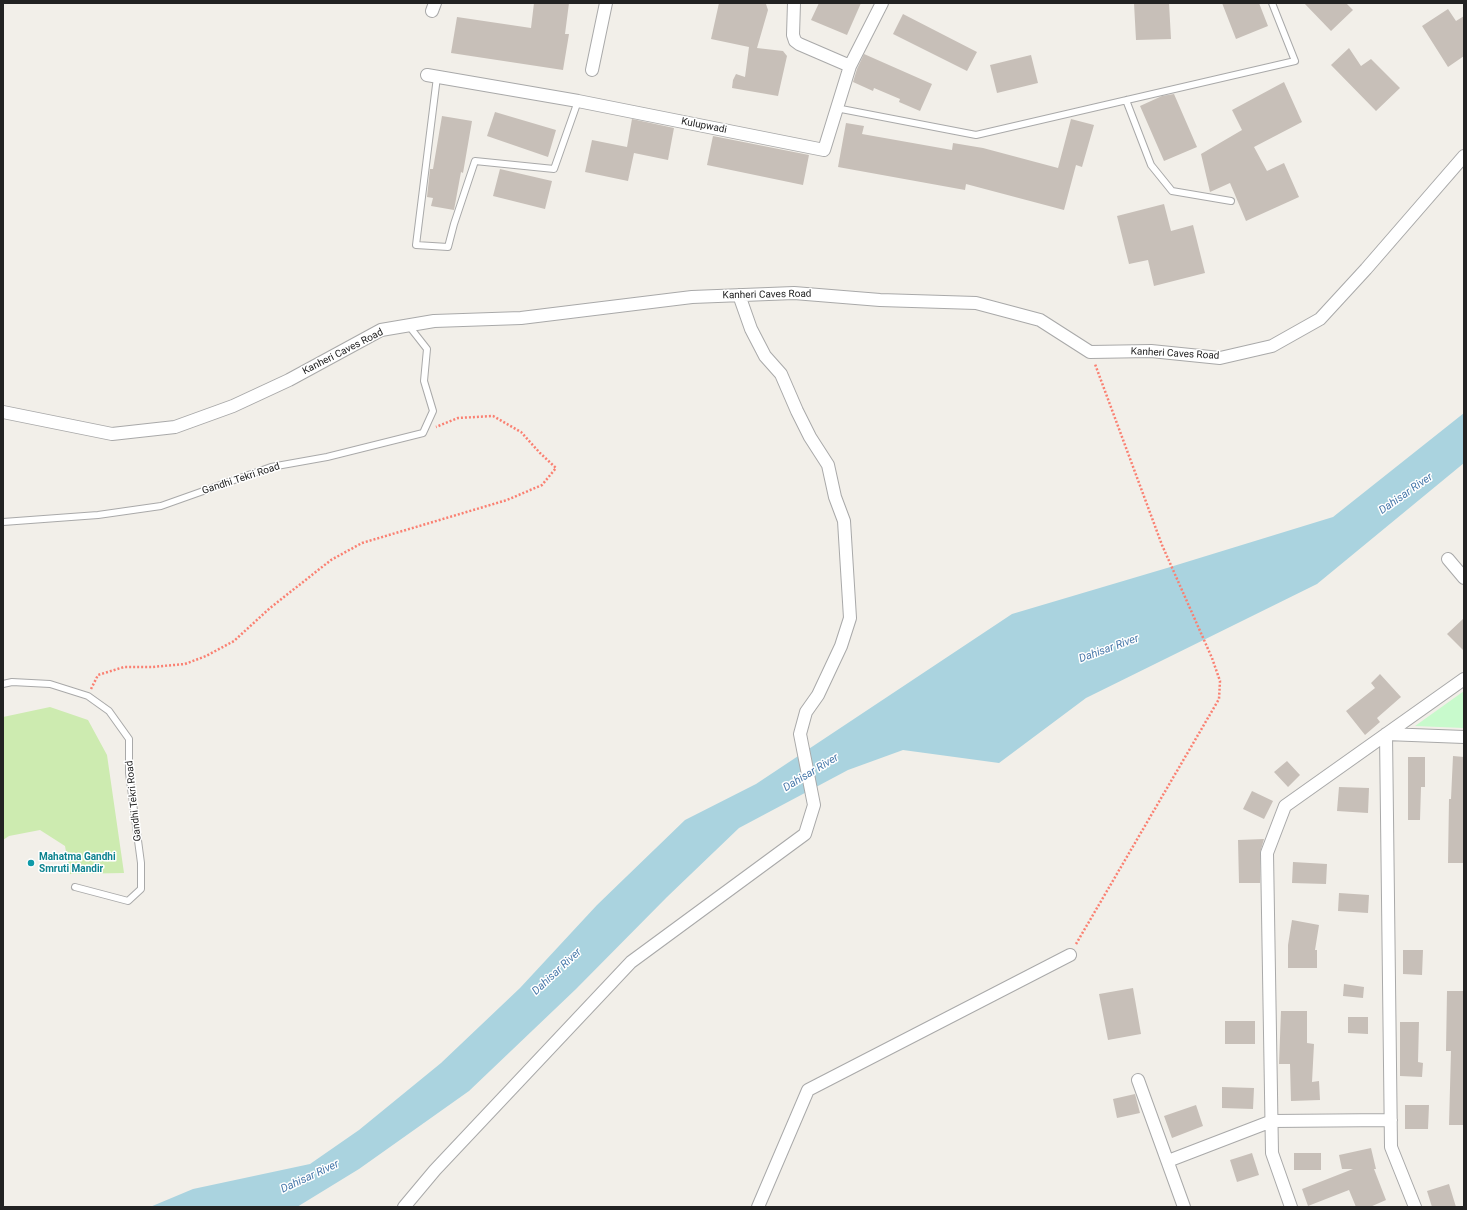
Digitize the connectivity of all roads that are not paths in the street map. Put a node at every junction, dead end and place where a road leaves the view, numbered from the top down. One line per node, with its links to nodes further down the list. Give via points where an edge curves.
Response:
1 (606, 3): 6 (street)
2 (794, 3): 5 (street, via 795,41)
3 (882, 3): 5 (street, Kulupwadi)
4 (1272, 3): 8 (lane, via 1295,61)
5 (850, 66): 10 (street, Kulupwadi)
6 (592, 70)
7 (432, 76): 9 (street, Kulupwadi); 9 (lane, via 416,245 448,247 474,161 554,169)
8 (1126, 100): 10 (lane, via 976,135); 12 (lane, via 1150,166 1172,190)
9 (578, 101): 10 (street, Kulupwadi, via 824,150)
10 (836, 108)
11 (1464, 156): 13 (street, Kanheri Caves Road, via 1320,319 1272,346 1220,358 1151,351 1090,352 1040,320 976,303 880,300 794,293)
12 (1231, 201)
13 (739, 295): 14 (street, Kanheri Caves Road, via 692,297 520,318 434,321); 29 (street, via 751,329 765,356 782,374 796,411 828,465 835,497 844,521 850,618 841,646 818,695 806,712 800,734 814,805 805,834 630,962 435,1170)
14 (409, 326): 15 (street, Kanheri Caves Road, via 381,330 289,380 233,406 175,427 112,434); 16 (lane, Gandhi Tekri Road, via 427,349 424,381 433,411 423,432 327,457 271,467 161,506 98,515)
15 (3, 412)
16 (3, 522)
17 (1448, 558): 18 (street)
18 (1464, 578)
19 (1464, 679): 21 (street)
20 (3, 684): 23 (lane, Gandhi Tekri Road, via 50,684 88,696 109,711 129,739 129,773 141,889 128,901)
21 (1386, 734): 22 (street); 26 (street); 27 (street, via 1285,806 1267,853)
22 (1464, 737)
23 (75, 887)
24 (1070, 955): 30 (street, via 808,1090)
25 (1138, 1080): 28 (street)
26 (1391, 1120): 27 (street); 33 (street, via 1391,1147)
27 (1272, 1121): 28 (street); 32 (street, via 1272,1153)
28 (1168, 1161): 31 (street)
29 (404, 1207)
30 (758, 1207)
31 (1184, 1207)
32 (1291, 1207)
33 (1415, 1207)

